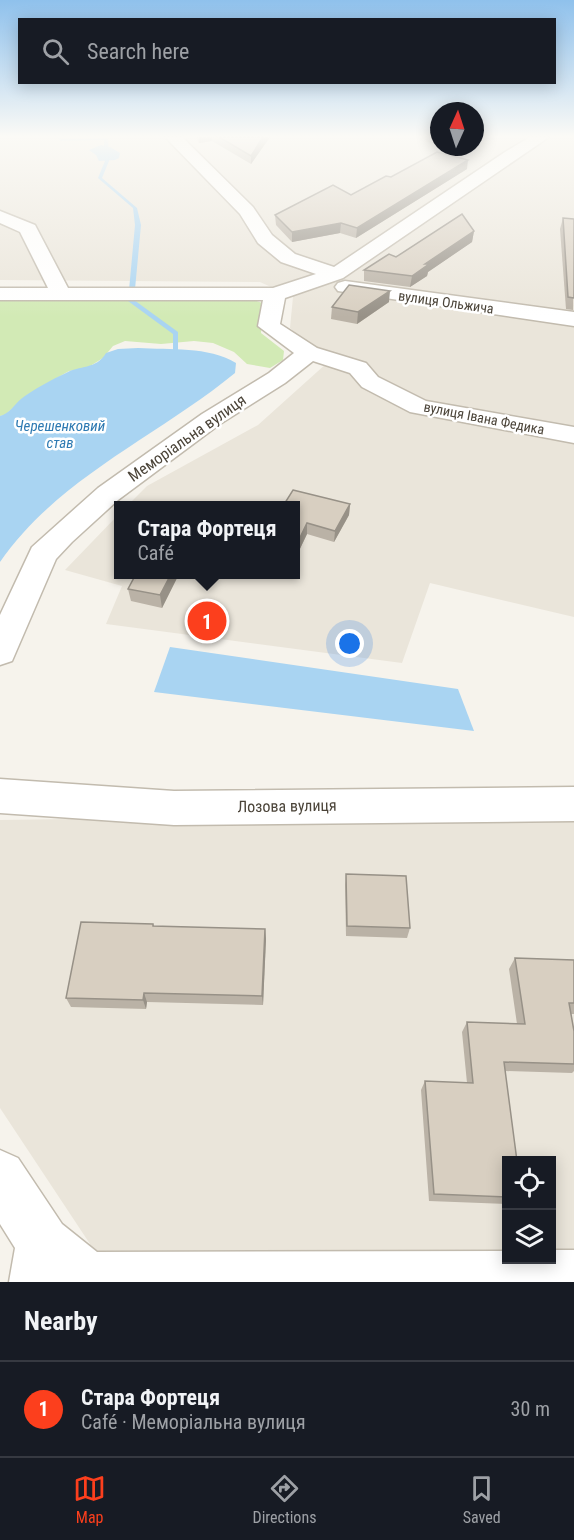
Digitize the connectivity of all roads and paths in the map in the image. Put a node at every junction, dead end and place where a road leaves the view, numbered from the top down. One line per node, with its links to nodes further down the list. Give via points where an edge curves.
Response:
1 (233, 197): 4 (street, вулиця Ольжича, via 265,239 288,258)
2 (441, 197): 4 (street)
3 (0, 216): 6 (street, via 28,229)
4 (328, 278): 7 (street); 8 (street, вулиця Ольжича, via 353,289)
5 (0, 294): 6 (street)
6 (61, 294): 7 (street)
7 (275, 294): 9 (street, вулиця Івана Федика, via 269,326)
8 (574, 320)
9 (309, 353): 10 (street, вулиця Івана Федика, via 358,368 370,382 419,407); 11 (street, Меморіальна вулиця, via 277,378 211,418 108,494 62,535 43,554)
10 (574, 435)
11 (0, 652)
12 (0, 796): 13 (street, Лозова вулиця, via 174,807)
13 (574, 804)
14 (0, 1176): 15 (street)
15 (40, 1262): 16 (street, via 88,1280)
16 (574, 1278)

